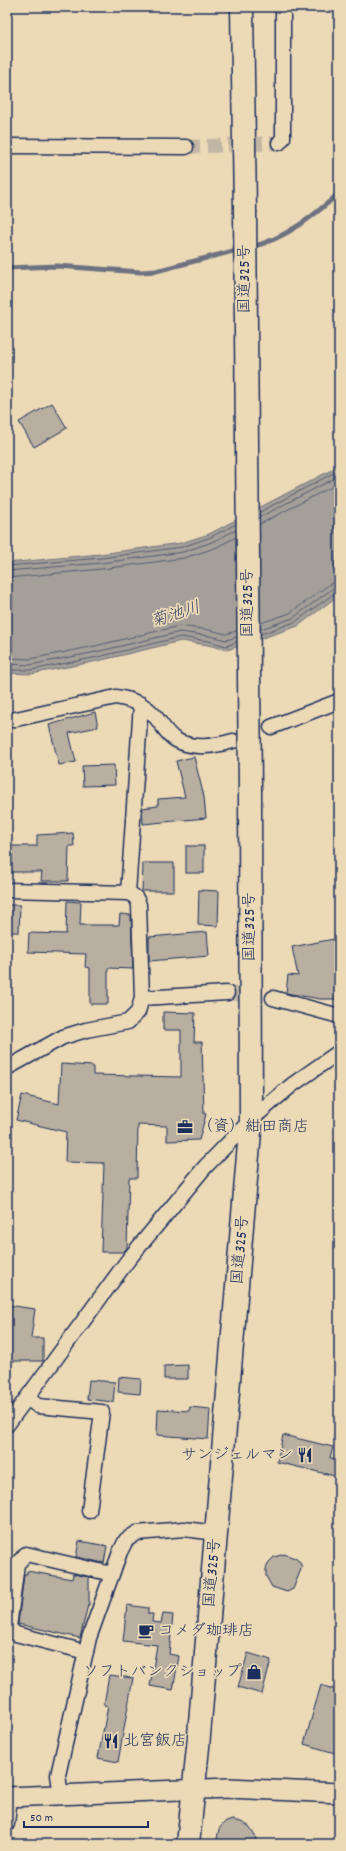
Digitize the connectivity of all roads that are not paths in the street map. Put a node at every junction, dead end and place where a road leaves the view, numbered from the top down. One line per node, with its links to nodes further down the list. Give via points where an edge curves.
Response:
1 (242, 7): 19 (highway, 国道325号, bridge)
2 (283, 7): 3 (street, via 283,138)
3 (279, 143)
4 (7, 146): 5 (street)
5 (186, 147)
6 (339, 701): 9 (street)
7 (141, 704): 8 (street, via 128,698 116,697); 10 (street, via 154,714 176,740 193,746 210,747); 12 (street)
8 (7, 721)
9 (271, 727)
10 (233, 741)
11 (7, 890): 12 (street)
12 (128, 893): 14 (street, via 137,898 139,905)
13 (227, 993): 14 (street)
14 (142, 998): 18 (street, via 138,1012 128,1022 63,1037)
15 (273, 998): 16 (street)
16 (339, 1016)
17 (339, 1052): 19 (street, via 292,1085)
18 (7, 1068)
19 (251, 1120): 20 (street, via 205,1167 128,1260); 23 (highway, 国道325号)
20 (27, 1398): 21 (street); 22 (street, via 38,1406 102,1412)
21 (7, 1425)
22 (89, 1511)
23 (216, 1533): 24 (street, via 184,1529 137,1533 126,1540); 26 (highway, 国道325号)
24 (112, 1574): 25 (street); 25 (street, via 26,1554 17,1564 9,1628 16,1634)
25 (86, 1652): 28 (street, via 58,1775)
26 (193, 1789): 27 (street); 28 (street); 31 (highway, 国道325号)
27 (339, 1793)
28 (61, 1795): 29 (street)
29 (8, 1797): 30 (street)
30 (7, 1824)
31 (188, 1844)

